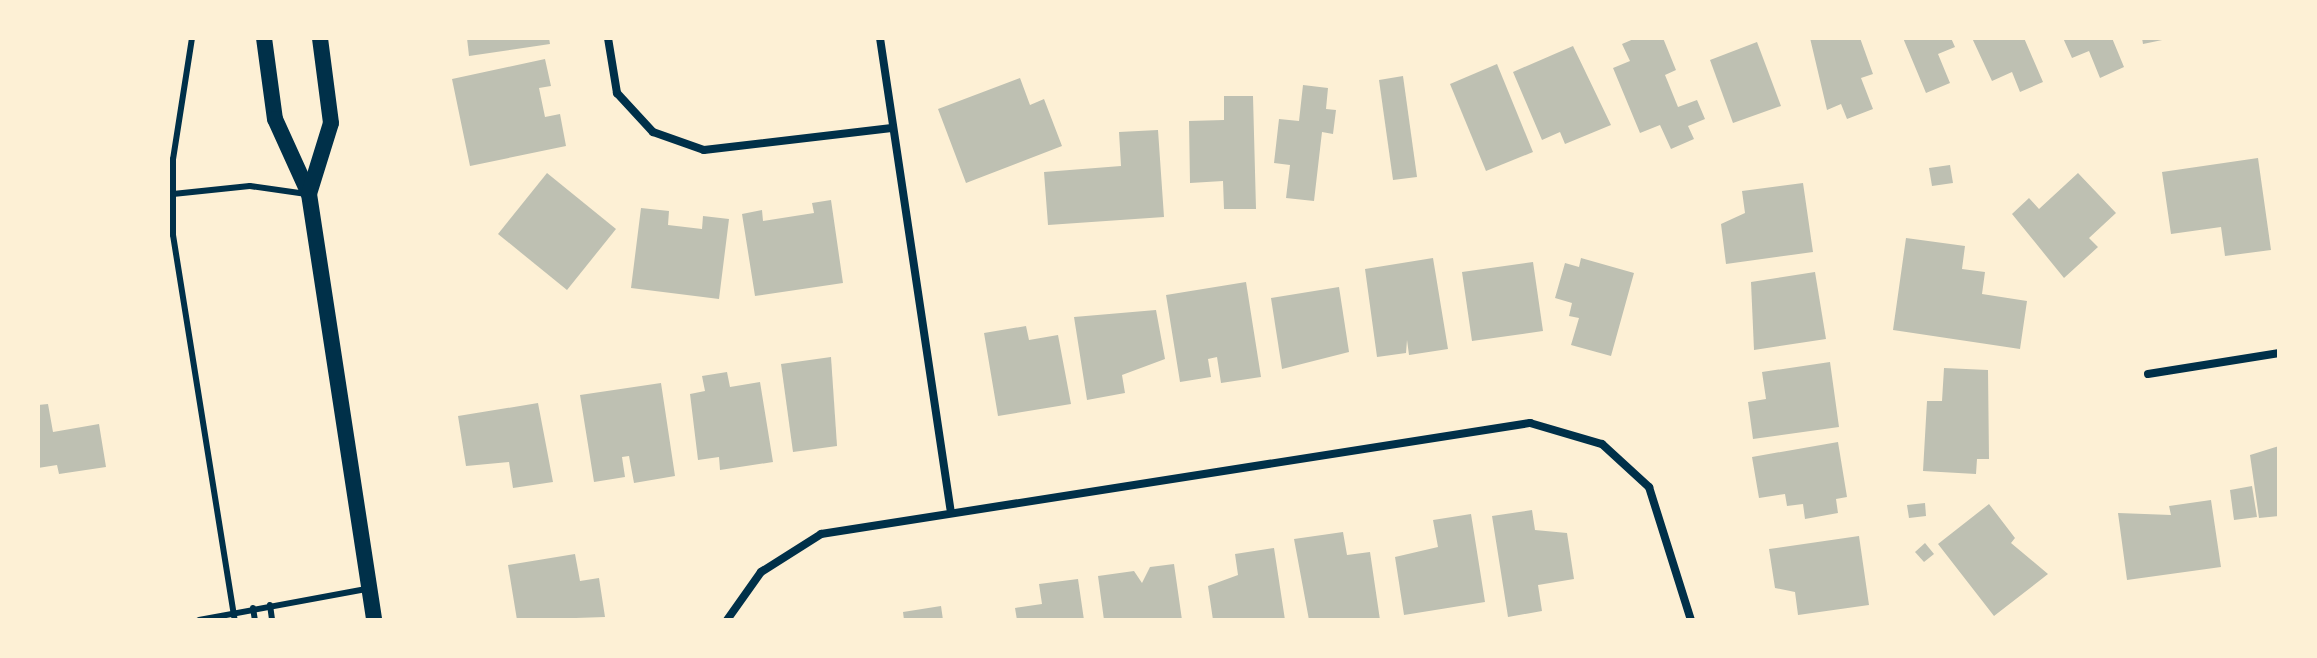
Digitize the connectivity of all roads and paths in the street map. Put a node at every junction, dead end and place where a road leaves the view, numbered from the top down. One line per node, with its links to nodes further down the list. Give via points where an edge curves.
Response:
1 (192, 38): 7 (lane)
2 (264, 38): 8 (main road, via 275,119)
3 (320, 38): 8 (main road, via 331,123)
4 (608, 38): 6 (street, via 617,93 653,132 704,150)
5 (880, 38): 6 (street)
6 (892, 128): 11 (street)
7 (173, 194): 8 (lane, via 250,186); 15 (lane, via 173,235)
8 (309, 194): 12 (main road)
9 (2279, 353): 10 (street)
10 (2148, 374)
11 (950, 509): 21 (street, via 821,534 761,572); 22 (street, via 1493,424 1530,423 1602,444 1649,487)
12 (370, 589): 13 (lane); 20 (main road)
13 (270, 605): 14 (lane); 19 (lane)
14 (253, 608): 15 (lane); 18 (lane)
15 (234, 611): 16 (lane); 17 (lane)
16 (199, 620)
17 (235, 620)
18 (255, 620)
19 (272, 620)
20 (374, 620)
21 (727, 620)
22 (1691, 620)

